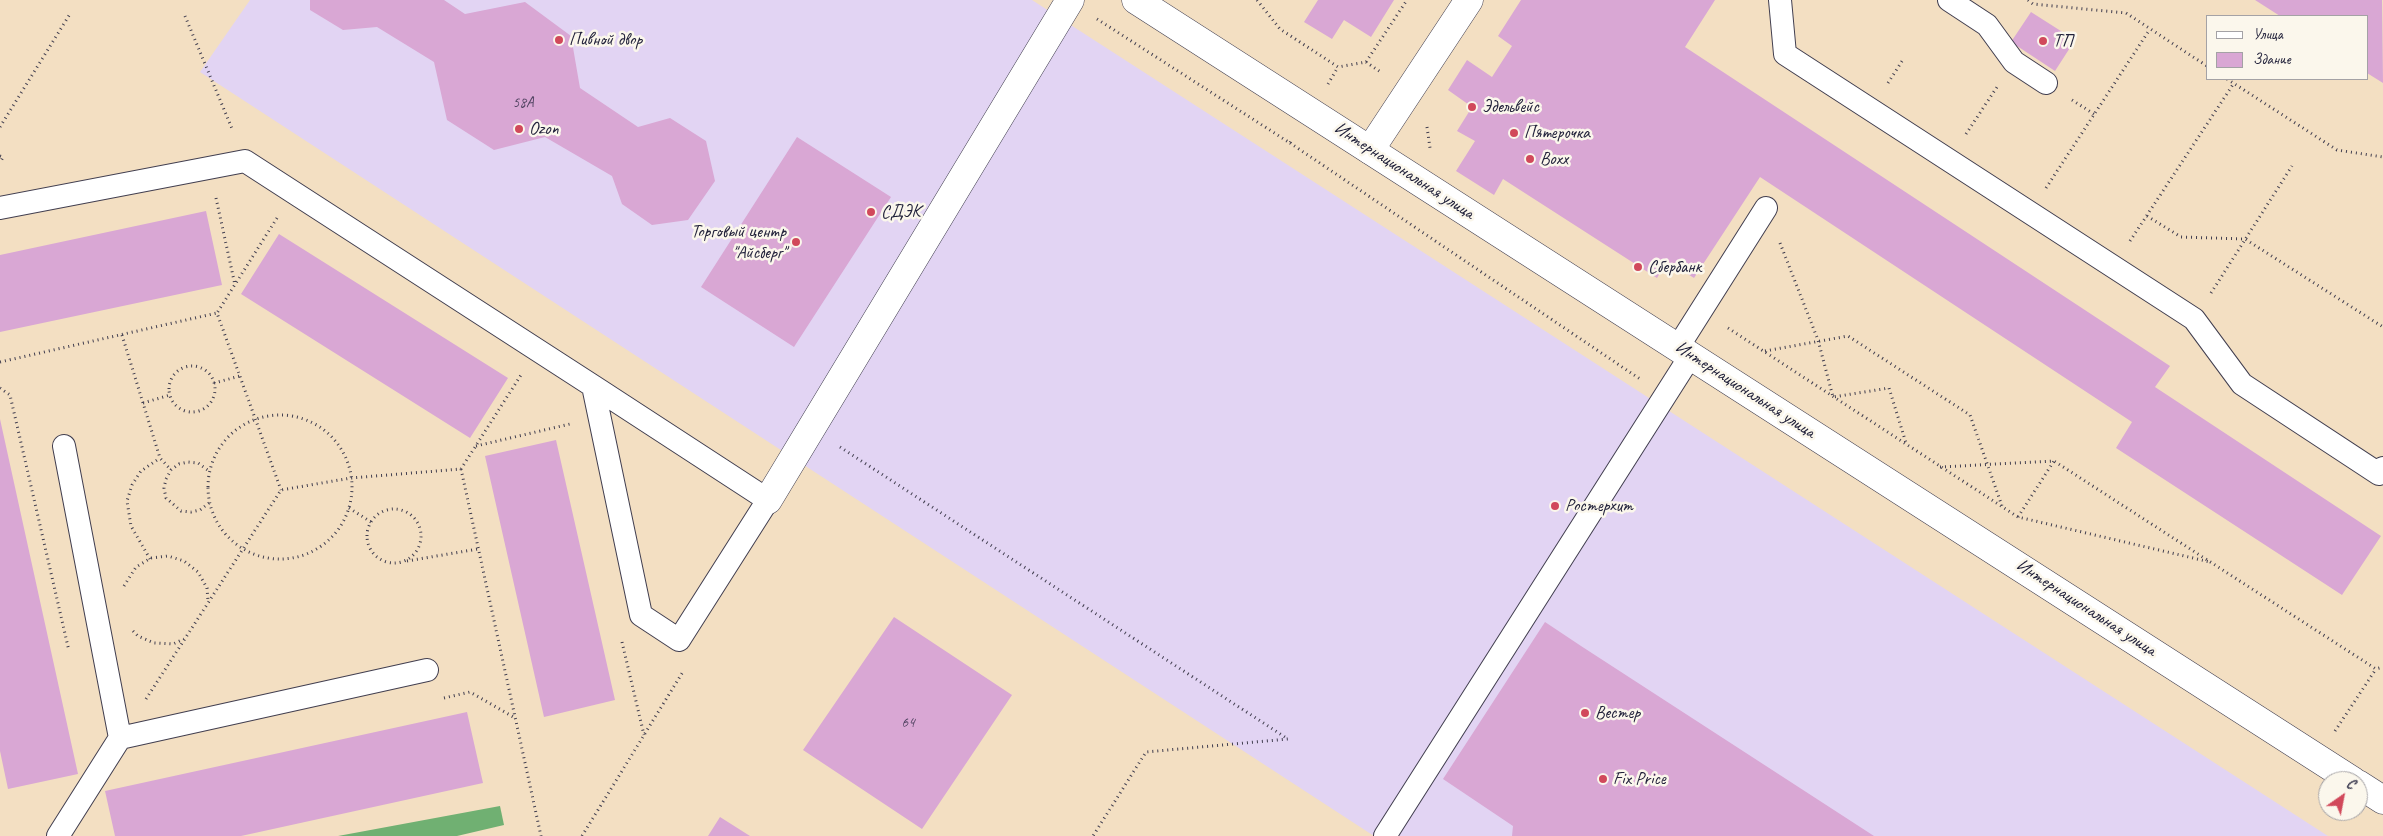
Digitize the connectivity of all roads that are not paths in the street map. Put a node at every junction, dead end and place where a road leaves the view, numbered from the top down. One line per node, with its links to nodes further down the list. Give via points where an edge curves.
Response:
1 (1070, 0): 14 (main road)
2 (1136, 0): 7 (main road, Интернациональная улица)
3 (1469, 0): 7 (main road)
4 (1780, 0): 13 (lane, via 1785,54 2194,319 2242,384 2379,474)
5 (1949, 0): 6 (lane, via 1987,25 2014,62)
6 (2046, 83)
7 (1370, 150): 10 (main road, Интернациональная улица)
8 (0, 208): 11 (lane, via 244,161)
9 (1766, 208): 10 (lane, via 1701,311)
10 (1684, 351): 17 (main road, Интернациональная улица); 21 (lane, via 1665,396)
11 (593, 386): 14 (lane); 14 (lane, via 641,615 679,640)
12 (64, 446): 16 (lane)
13 (2383, 468)
14 (768, 500)
15 (427, 670): 16 (lane)
16 (120, 738): 20 (lane)
17 (2338, 771)
18 (2368, 790): 19 (main road)
19 (2383, 800)
20 (58, 836)
21 (1385, 836)

